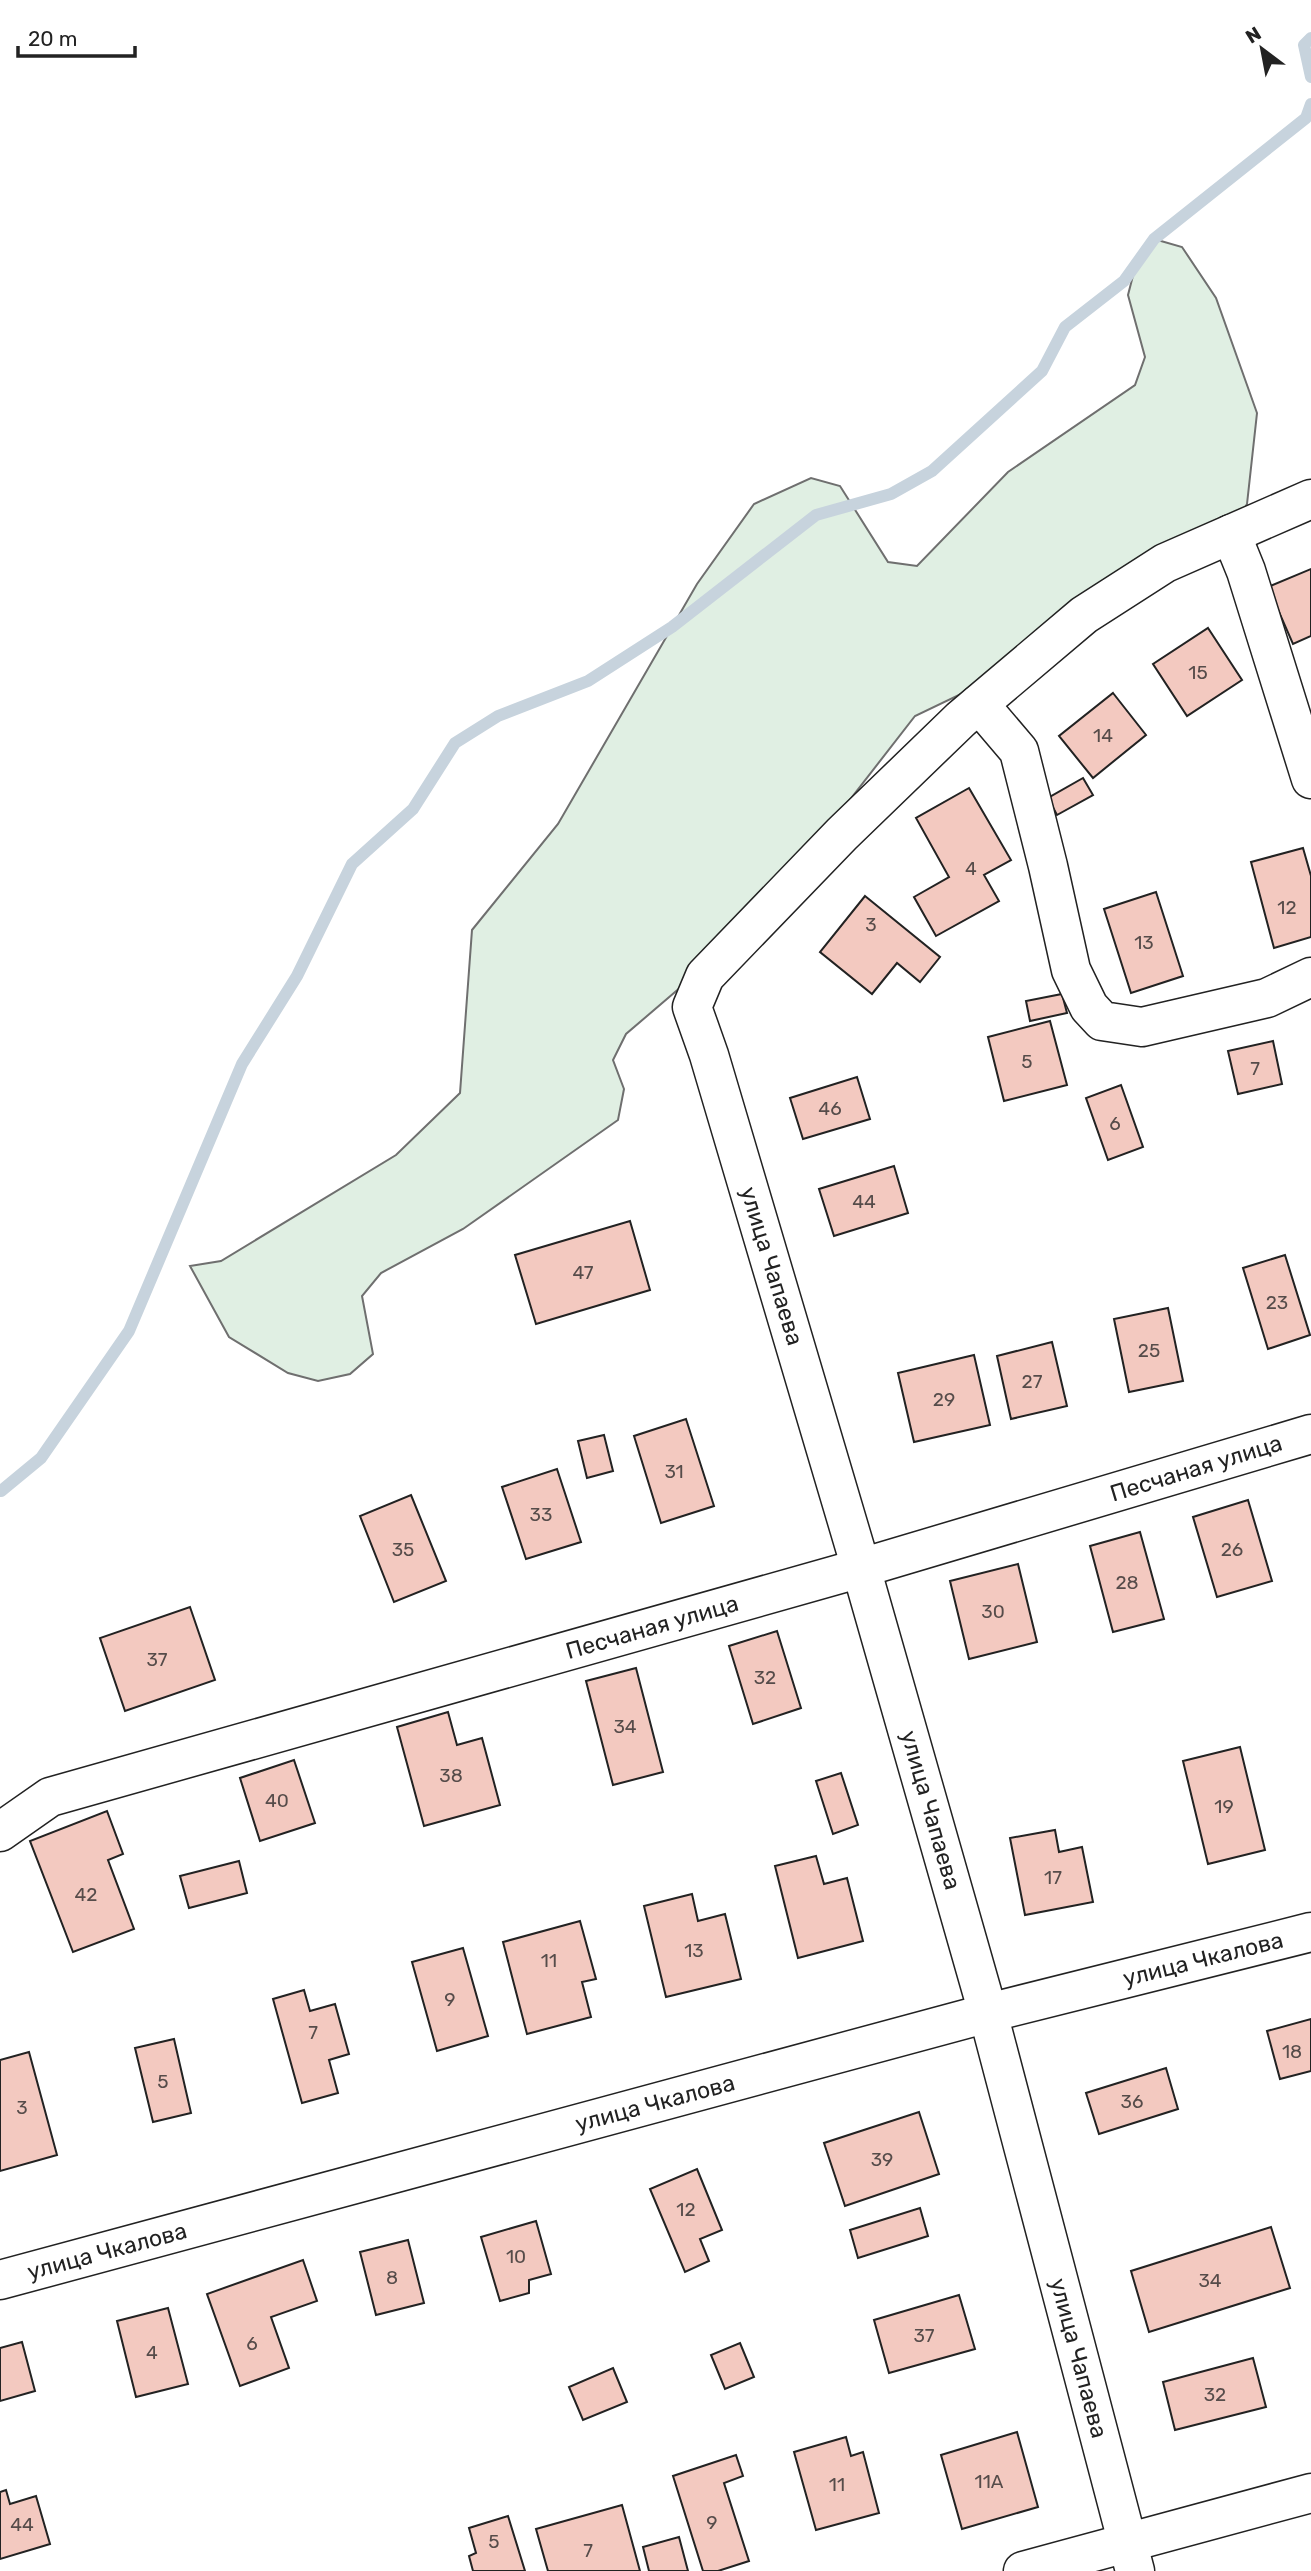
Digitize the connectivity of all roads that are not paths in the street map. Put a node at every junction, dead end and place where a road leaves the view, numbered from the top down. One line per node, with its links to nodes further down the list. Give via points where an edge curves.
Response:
1 (1311, 499): 2 (street, улица Чапаева)
2 (1231, 534): 3 (street, улица Чапаева, via 1166,564 1084,615); 4 (street)
3 (979, 704): 5 (street, via 1019,751 1070,970 1089,1007 1102,1021 1142,1027 1267,998); 7 (street, улица Чапаева, via 842,834 705,975 692,1007)
4 (1311, 779)
5 (1311, 977)
6 (1311, 1434): 7 (street, Песчаная улица)
7 (861, 1568): 8 (street, Песчаная улица, via 50,1797); 10 (street, улица Чапаева)
8 (0, 1832)
9 (1311, 1932): 10 (street, улица Чкалова)
10 (988, 2013): 11 (street, улица Чкалова); 13 (street, улица Чапаева)
11 (0, 2280)
12 (1311, 2493): 13 (street)
13 (1131, 2557): 14 (street)
14 (1023, 2571)

